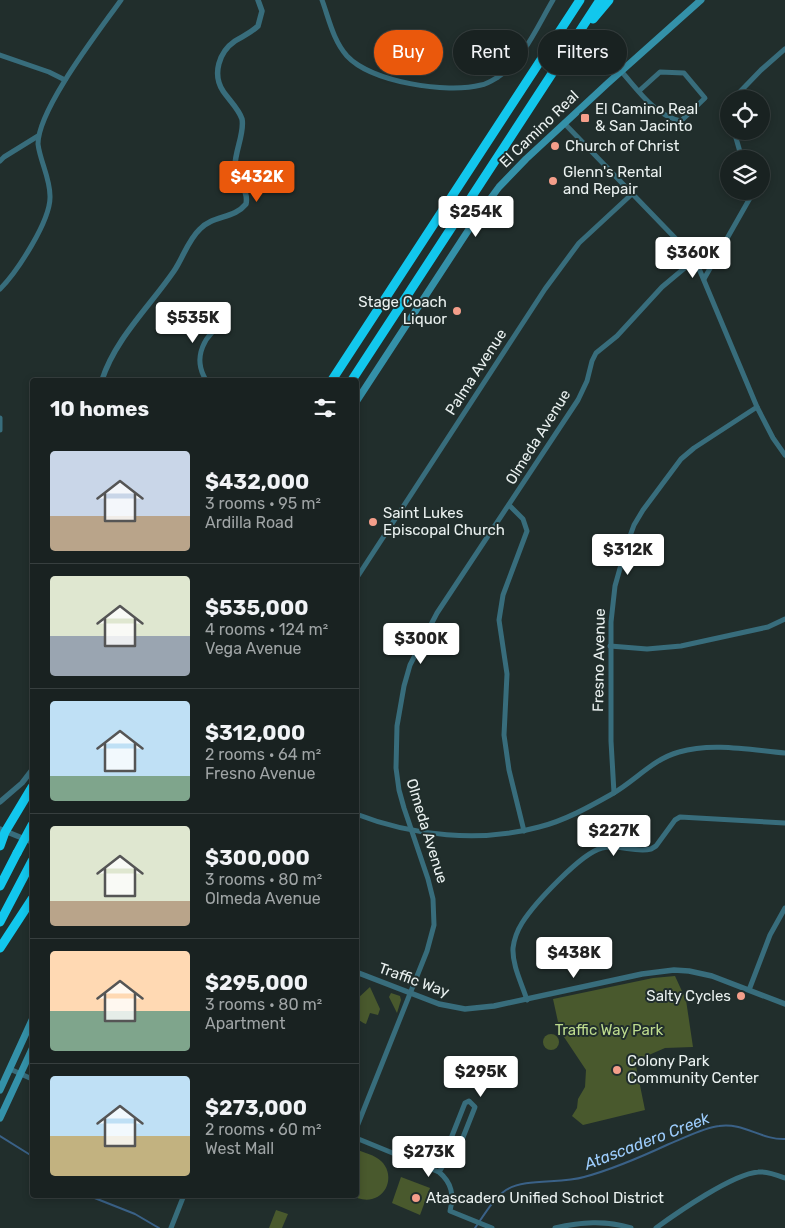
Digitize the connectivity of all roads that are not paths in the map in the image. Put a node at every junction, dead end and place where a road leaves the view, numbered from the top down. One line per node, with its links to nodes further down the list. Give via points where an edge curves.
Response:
1 (120, 0): 21 (street)
2 (258, 0): 33 (street, via 262,11 258,26 227,48 217,71 221,88 242,121 235,168 246,191 246,204 236,214 200,229 174,272 115,350)
3 (322, 0): 4 (street, via 338,42 356,64 393,80 454,88 486,84 508,69)
4 (553, 0)
5 (575, 0): 10 (highway)
6 (580, 0): 11 (highway, El Camino Real)
7 (600, 0): 12 (highway, El Camino Real)
8 (609, 0): 13 (highway)
9 (701, 0): 17 (main road, El Camino Real)
10 (560, 30)
11 (560, 30)
12 (580, 30)
13 (584, 30)
14 (785, 49): 22 (street)
15 (0, 55): 21 (street)
16 (538, 64): 35 (highway, El Camino Real)
17 (627, 66)
18 (551, 75): 36 (highway, El Camino Real)
19 (617, 75): 24 (main road, El Camino Real)
20 (625, 75): 23 (street)
21 (65, 80): 25 (street)
22 (742, 90)
23 (639, 91): 23 (street, via 660,72 684,73 705,98 681,121 654,108)
24 (564, 123): 27 (street); 37 (main road, El Camino Real, via 487,202)
25 (38, 136): 26 (street); 31 (street, via 39,152 50,189 50,208 21,262)
26 (0, 161)
27 (633, 193): 29 (street); 43 (street, Palma Avenue, via 579,243 545,289)
28 (749, 200): 30 (street)
29 (693, 261): 30 (street); 42 (street, Olmeda Avenue, via 596,353 578,400)
30 (704, 279): 38 (street)
31 (0, 289)
32 (227, 322): 34 (street, via 210,334 203,346 199,364)
33 (103, 378)
34 (205, 378)
35 (333, 378)
36 (353, 378)
37 (359, 397)
38 (757, 407): 41 (street); 45 (street, Fresno Avenue, via 681,459 643,510 634,525 616,579)
39 (0, 418): 40 (street)
40 (0, 430)
41 (785, 455)
42 (509, 505): 54 (street, Olmeda Avenue, via 437,613 410,665 400,707 396,746 399,790); 56 (street, via 523,519 527,531 503,595 499,620 507,674 504,734)
43 (359, 574)
44 (785, 619): 45 (street, via 768,627 681,646 647,649)
45 (610, 646): 49 (street, Fresno Avenue)
46 (785, 753): 49 (street, via 714,748 686,750 662,759)
47 (30, 773): 50 (street)
48 (30, 790): 55 (highway)
49 (614, 793): 56 (street, via 564,818)
50 (0, 802)
51 (359, 815): 54 (street)
52 (785, 823): 68 (street, via 680,817 651,849 605,847 591,853 535,906 518,931 513,957)
53 (30, 828): 60 (highway, bridge)
54 (410, 830): 56 (street, via 441,835); 67 (street, Olmeda Avenue, via 432,890 434,916 430,943)
55 (3, 831): 57 (street); 58 (highway)
56 (524, 831)
57 (30, 841)
58 (0, 846)
59 (30, 865): 63 (highway)
60 (0, 886)
61 (30, 901): 64 (highway)
62 (785, 908): 66 (street, via 770,935)
63 (0, 922)
64 (0, 948)
65 (359, 973): 67 (street, Traffic Way)
66 (749, 990): 68 (street, Traffic Way, via 701,973 666,970); 69 (street, Traffic Way)
67 (410, 994): 68 (street, Traffic Way, via 465,1009); 77 (street, Olmeda Avenue)
68 (527, 1000)
69 (785, 1004)
70 (30, 1024): 72 (main road)
71 (30, 1054): 73 (main road)
72 (10, 1069): 73 (street); 75 (main road)
73 (21, 1074): 74 (street); 76 (main road)
74 (30, 1078)
75 (0, 1090)
76 (0, 1118)
77 (359, 1122)
78 (359, 1139): 80 (street)
79 (448, 1158): 79 (street, via 456,1155 475,1107 470,1101 465,1103 446,1151); 80 (street)
80 (439, 1172): 85 (street, via 451,1189 450,1211)
81 (785, 1178): 88 (street, via 760,1172 745,1174)
82 (183, 1198): 84 (street)
83 (621, 1227): 86 (street, via 588,1222); 87 (street)
84 (171, 1228)
85 (492, 1228)
86 (555, 1228)
87 (631, 1228)
88 (656, 1228)

